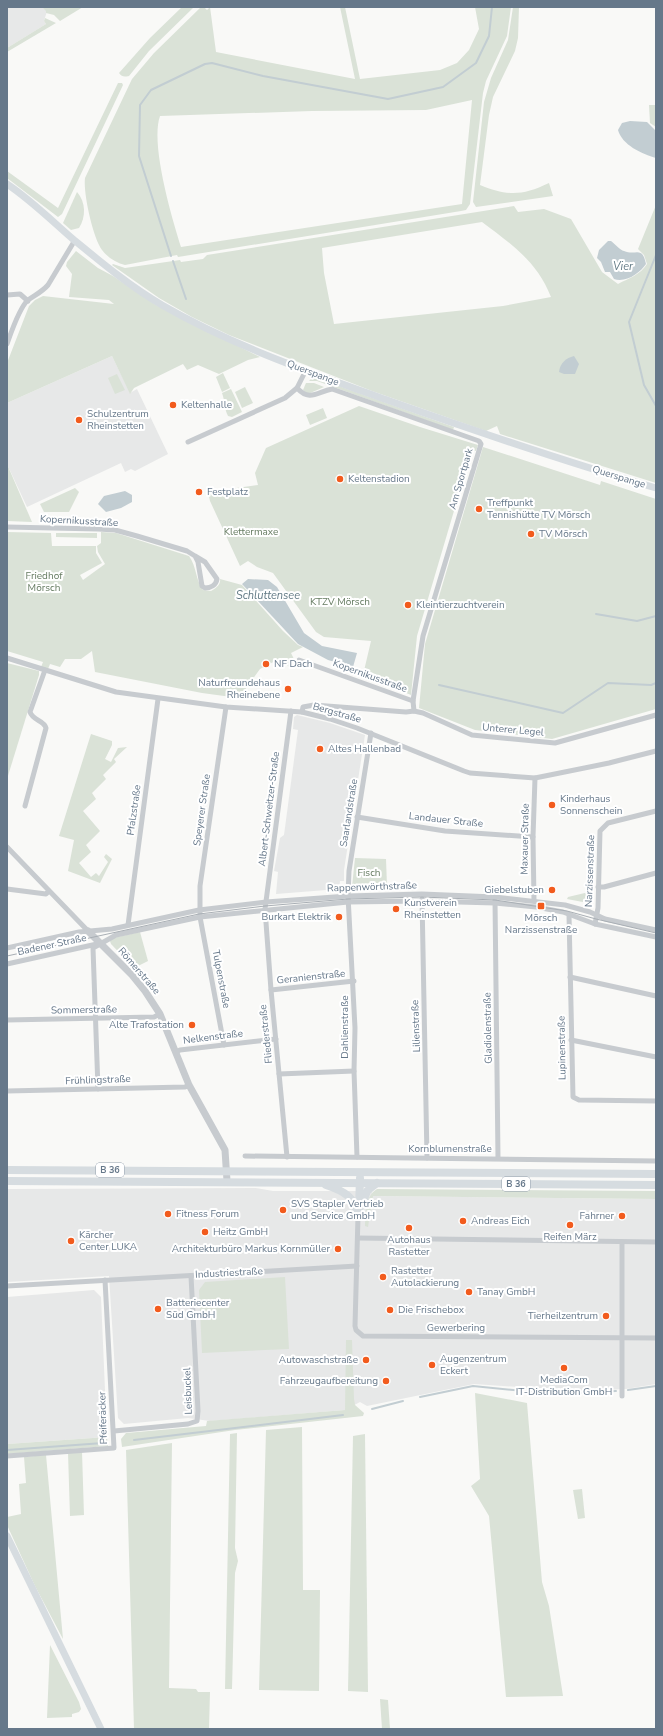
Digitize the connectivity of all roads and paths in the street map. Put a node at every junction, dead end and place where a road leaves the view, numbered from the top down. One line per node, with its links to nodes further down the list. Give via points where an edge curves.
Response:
1 (7, 184): 2 (main road, Querspange)
2 (75, 240): 4 (street, via 43,291); 6 (main road, Querspange, via 160,304 255,351)
3 (7, 294): 4 (street, via 20,294)
4 (28, 301): 5 (street)
5 (7, 344)
6 (306, 370): 7 (street); 9 (main road, Querspange, via 488,435)
7 (297, 388): 8 (street, via 280,401); 16 (street, Am Sportpark, via 309,396 332,389 479,441 481,444 423,636)
8 (188, 442)
9 (656, 488)
10 (7, 527): 11 (street, Kopernikusstraße, via 115,530)
11 (195, 556): 11 (street, Kopernikusstraße, via 202,586 212,587 217,578 205,562)
12 (7, 658): 14 (street, Bergstraße)
13 (299, 660): 16 (street, Kopernikusstraße)
14 (44, 670): 15 (street, Bergstraße, via 116,692); 25 (street, via 30,712 46,728)
15 (158, 699): 17 (street, Bergstraße); 47 (street, Pfalzstraße)
16 (413, 701): 18 (street, Am Sportpark)
17 (226, 707): 19 (street, Bergstraße); 41 (street, Speyerer Straße, via 200,886)
18 (414, 711): 20 (street, Unterer Legel, via 314,705 303,707); 21 (street, Unterer Legel, via 472,735 555,742)
19 (291, 712): 20 (street, Bergstraße); 39 (street, Albert-Schweitzer-Straße)
20 (302, 712): 22 (street, Bergstraße)
21 (656, 715)
22 (371, 734): 24 (street, Bergstraße, via 464,772); 27 (street, Saarlandstraße)
23 (656, 751): 24 (street, Bergstraße)
24 (535, 778): 28 (street, Maxauer Straße)
25 (25, 806)
26 (656, 812): 31 (street, Narzissenstraße, via 603,826 600,831)
27 (357, 817): 28 (street, Landauer Straße, via 445,831); 35 (street, Saarlandstraße, via 348,871)
28 (533, 837): 38 (street, Maxauer Straße)
29 (7, 847): 33 (street, Römerstraße)
30 (656, 873): 31 (street)
31 (598, 887): 44 (street, Narzissenstraße)
32 (7, 889): 33 (street, via 46,894)
33 (49, 891): 49 (street, Römerstraße)
34 (422, 894): 35 (street, Rappenwörthstraße); 36 (street, Rappenwörthstraße); 37 (street, Lilienstraße)
35 (348, 896): 39 (street, Rappenwörthstraße); 40 (street, Dahlienstraße)
36 (495, 900): 37 (street, Rappenwörthstraße); 38 (street, Rappenwörthstraße); 43 (street, Rappenwörthstraße); 76 (street, Gladiolenstraße)
37 (422, 901): 40 (street, Rappenwörthstraße); 75 (street, Lilienstraße)
38 (534, 901): 44 (street, Rappenwörthstraße, via 565,905)
39 (266, 902): 41 (street, Rappenwörthstraße); 42 (street, Albert-Schweitzer-Straße)
40 (348, 902): 42 (street, Rappenwörthstraße); 55 (street, Dahlienstraße)
41 (199, 910): 45 (street, Speyerer Straße); 47 (street, Rappenwörthstraße)
42 (265, 910): 45 (street, Rappenwörthstraße); 56 (street, Fliederstraße)
43 (569, 915): 46 (street, Rappenwörthstraße); 54 (street, Lupinenstraße)
44 (597, 916): 46 (street, Narzissenstraße); 48 (street, Rappenwörthstraße)
45 (200, 917): 51 (street, Rappenwörthstraße, via 116,935); 63 (street, Tulpenstraße)
46 (595, 924): 50 (street, Rappenwörthstraße)
47 (128, 925): 49 (street, Rappenwörthstraße)
48 (656, 930)
49 (88, 931): 51 (street, Römerstraße); 52 (street, Rappenwörthstraße)
50 (656, 937)
51 (100, 943): 53 (street, Badener Straße); 58 (street, Römerstraße, via 146,991); 59 (street, via 93,948)
52 (7, 948)
53 (7, 964)
54 (570, 977): 57 (street); 62 (street, Lupinenstraße)
55 (354, 981): 56 (street, Geranienstraße); 66 (street, Dahlienstraße)
56 (270, 990): 61 (street, Fliederstraße)
57 (656, 996)
58 (160, 1014): 59 (street, Sommerstraße, via 154,1017); 64 (street, Römerstraße)
59 (94, 1018): 60 (street, Sommerstraße); 69 (street)
60 (7, 1020)
61 (276, 1039): 63 (street, Nelkenstraße); 67 (street, Fliederstraße)
62 (571, 1040): 65 (street); 71 (street, Lupinenstraße, via 572,1094 575,1100)
63 (224, 1045): 64 (street, Nelkenstraße)
64 (176, 1052): 68 (street, Römerstraße)
65 (656, 1057)
66 (354, 1071): 67 (street); 74 (street, Dahlienstraße)
67 (279, 1074): 73 (street, Fliederstraße)
68 (189, 1085): 69 (street, Frühlingstraße); 79 (street, Römerstraße, via 225,1150)
69 (98, 1089): 70 (street, Frühlingstraße)
70 (7, 1091)
71 (656, 1101)
72 (245, 1156): 73 (street, Kornblumenstraße)
73 (287, 1157): 74 (street, Kornblumenstraße)
74 (357, 1157): 75 (street, Kornblumenstraße)
75 (427, 1158): 76 (street, Kornblumenstraße)
76 (498, 1158): 77 (street, Kornblumenstraße)
77 (656, 1161)
78 (7, 1170): 79 (main road, B 36)
79 (226, 1171): 80 (main road, B 36); 83 (street, Römerstraße)
80 (361, 1172): 81 (main road, B 36); 85 (main road)
81 (656, 1174)
82 (7, 1181): 83 (main road, B 36)
83 (227, 1181): 84 (main road, B 36)
84 (318, 1182): 85 (main road, B 36); 88 (main road, via 348,1195 355,1203)
85 (360, 1183): 86 (main road, B 36); 88 (main road)
86 (377, 1183): 87 (main road, B 36); 88 (main road, via 366,1194)
87 (656, 1185)
88 (358, 1216): 89 (street)
89 (358, 1238): 90 (street); 92 (street)
90 (622, 1242): 91 (street); 96 (street)
91 (656, 1242)
92 (357, 1266): 93 (street, Industriestraße); 96 (street, Gewerbering, via 355,1326 363,1336)
93 (191, 1276): 94 (street, Industriestraße); 99 (street, Leisbuckel, via 198,1419 188,1424)
94 (105, 1280): 95 (street, Industriestraße); 99 (street, Pfeiferäcker)
95 (7, 1286)
96 (622, 1338): 97 (street, Gewerbering); 98 (street)
97 (656, 1338)
98 (622, 1396)
99 (114, 1431): 100 (street, Pfeiferäcker, via 114,1448)
100 (7, 1456)
101 (7, 1536): 102 (main road)
102 (101, 1729)

